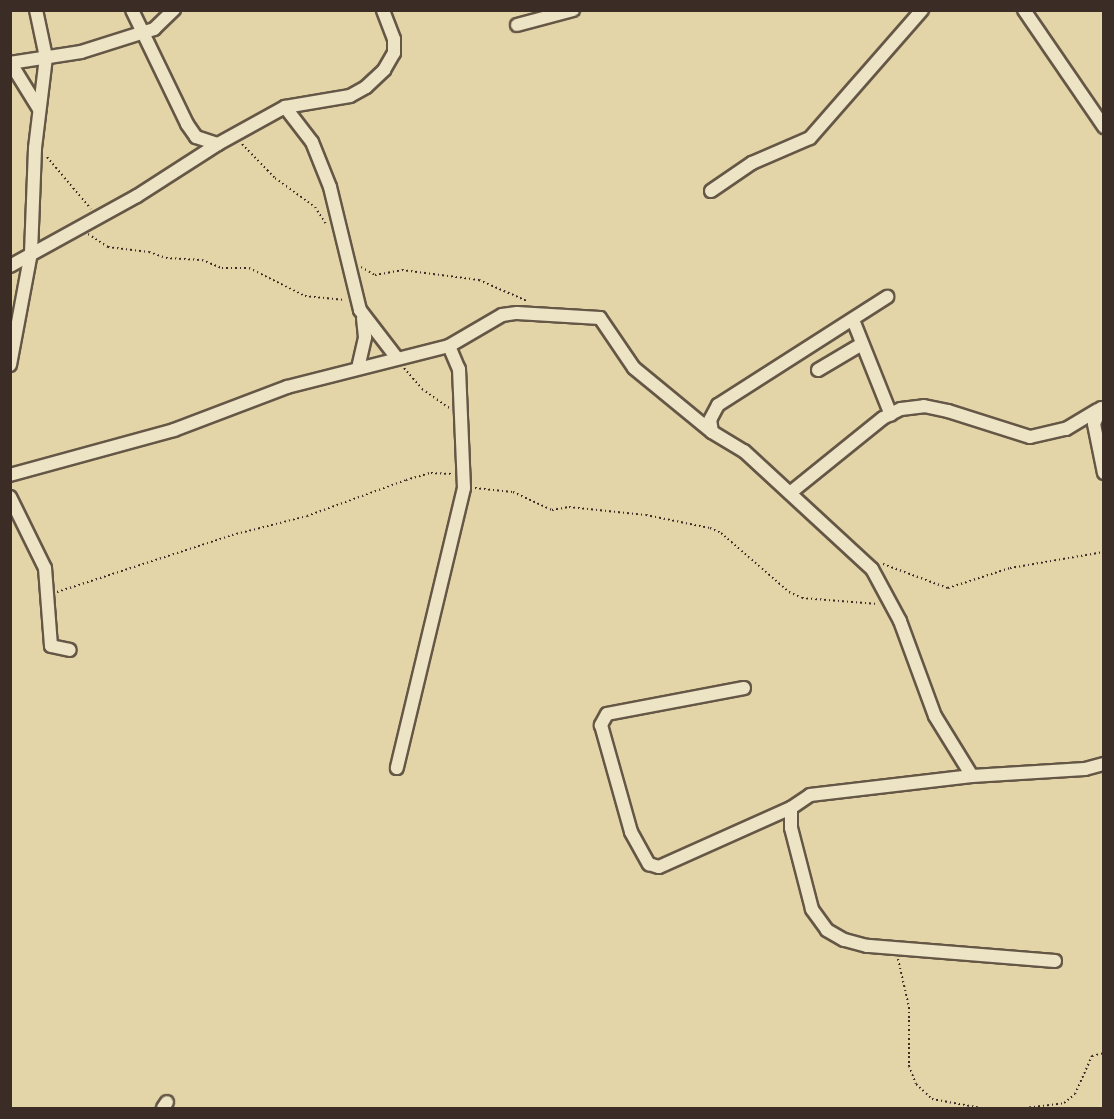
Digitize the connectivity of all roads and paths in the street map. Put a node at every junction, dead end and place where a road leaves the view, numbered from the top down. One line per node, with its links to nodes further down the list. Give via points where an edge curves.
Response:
1 (36, 10): 10 (street)
2 (132, 10): 9 (street)
3 (174, 10): 9 (street, via 154,29)
4 (383, 10): 12 (street, via 394,39 394,53 384,70 350,96)
5 (573, 10): 8 (street)
6 (922, 10): 18 (street, via 810,138 752,163)
7 (1024, 10): 14 (street)
8 (517, 25)
9 (141, 33): 10 (street, via 81,52); 16 (street, via 196,137)
10 (46, 57): 11 (street); 13 (street)
11 (11, 62): 13 (street)
12 (285, 107): 15 (street); 23 (street, via 317,153)
13 (39, 109): 17 (street)
14 (1104, 127)
15 (232, 138): 16 (street); 20 (path, via 315,207)
16 (218, 144): 19 (street)
17 (35, 148): 19 (path, via 57,166); 22 (street)
18 (711, 191)
19 (98, 218): 21 (street)
20 (327, 226)
21 (82, 227): 22 (street); 26 (path, via 100,245 166,258 202,260 222,268 249,268 304,296 343,300)
22 (31, 253): 24 (street); 32 (street)
23 (347, 257): 26 (street); 27 (path, via 375,275 402,270 479,280 515,293)
24 (10, 266)
25 (887, 297): 28 (street)
26 (361, 314): 31 (street); 33 (street, via 365,337)
27 (540, 314): 30 (street, via 502,315); 38 (street, via 600,318 634,368)
28 (853, 320): 29 (street); 38 (street, via 718,405 710,420)
29 (861, 344): 34 (street); 37 (street)
30 (449, 346): 31 (street); 36 (street, via 459,369)
31 (397, 358): 33 (street); 36 (path, via 422,388)
32 (10, 365)
33 (358, 368): 40 (street, via 264,394 174,430)
34 (818, 370)
35 (1101, 408): 37 (street, via 1066,429 1030,437 924,406 901,409); 39 (street, via 1095,441)
36 (459, 414): 41 (street)
37 (891, 415): 42 (street)
38 (712, 432): 42 (street, via 744,452)
39 (1104, 473)
40 (10, 475)
41 (464, 488): 46 (path, via 460,480 445,473 406,480 307,516 232,535); 47 (path, via 513,492 552,510 569,507 646,515 710,528 721,532 789,592 802,598 860,605); 51 (street)
42 (790, 493): 45 (street)
43 (10, 497): 46 (street, via 45,568)
44 (1104, 552): 45 (path, via 1010,568 948,588)
45 (863, 559): 47 (street)
46 (49, 595): 48 (street, via 51,646)
47 (891, 603): 52 (street, via 935,716)
48 (70, 650)
49 (744, 688): 53 (street, via 607,714 601,726 631,832 649,864 659,867)
50 (1104, 764): 52 (street, via 1085,769)
51 (398, 768)
52 (972, 776): 53 (street, via 810,795)
53 (791, 808): 54 (street, via 791,828 817,920 844,940)
54 (895, 947): 55 (street); 57 (path, via 906,985 909,1066 916,1084 932,1099)
55 (1055, 961)
56 (1104, 1053): 58 (path, via 1092,1056 1075,1094 1065,1102)
57 (981, 1108)
58 (1025, 1108)

